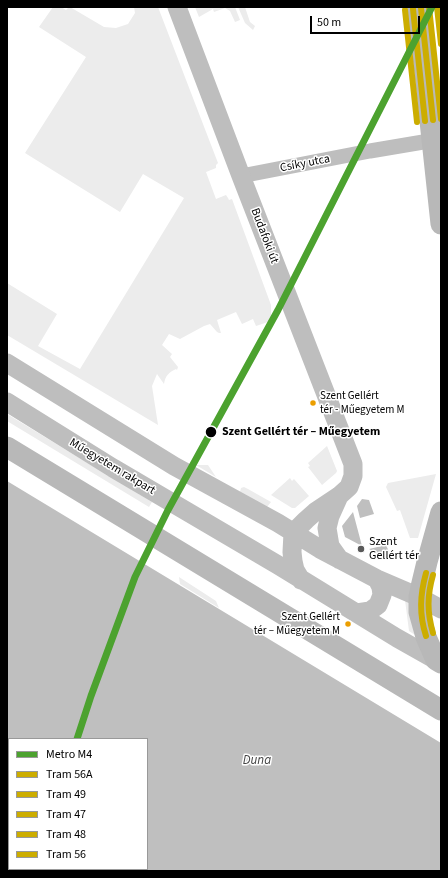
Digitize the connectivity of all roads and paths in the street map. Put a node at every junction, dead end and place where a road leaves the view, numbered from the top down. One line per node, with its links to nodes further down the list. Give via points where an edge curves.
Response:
1 (177, 7): 4 (street, Budafoki út)
2 (417, 7): 3 (main road)
3 (436, 131): 4 (street, Csíky utca, via 370,151); 5 (main road)
4 (241, 176): 9 (street, Budafoki út, via 353,464 353,476 349,487)
5 (441, 224)
6 (7, 363): 11 (street, via 174,466)
7 (7, 402): 16 (street, Műegyetem rakpart)
8 (7, 447): 21 (main road)
9 (340, 496): 11 (street, via 315,512); 13 (street, via 327,528 330,546)
10 (441, 512): 17 (main road)
11 (294, 533): 12 (street); 14 (street)
12 (320, 549): 13 (street); 14 (street, via 308,549 298,553)
13 (340, 560): 15 (street)
14 (293, 561): 16 (street)
15 (377, 579): 17 (street); 19 (street, via 382,594 378,605 370,611)
16 (301, 580): 19 (street)
17 (419, 597): 18 (street); 20 (main road, via 426,637)
18 (441, 609)
19 (357, 613): 20 (street)
20 (438, 661)
21 (441, 710)

